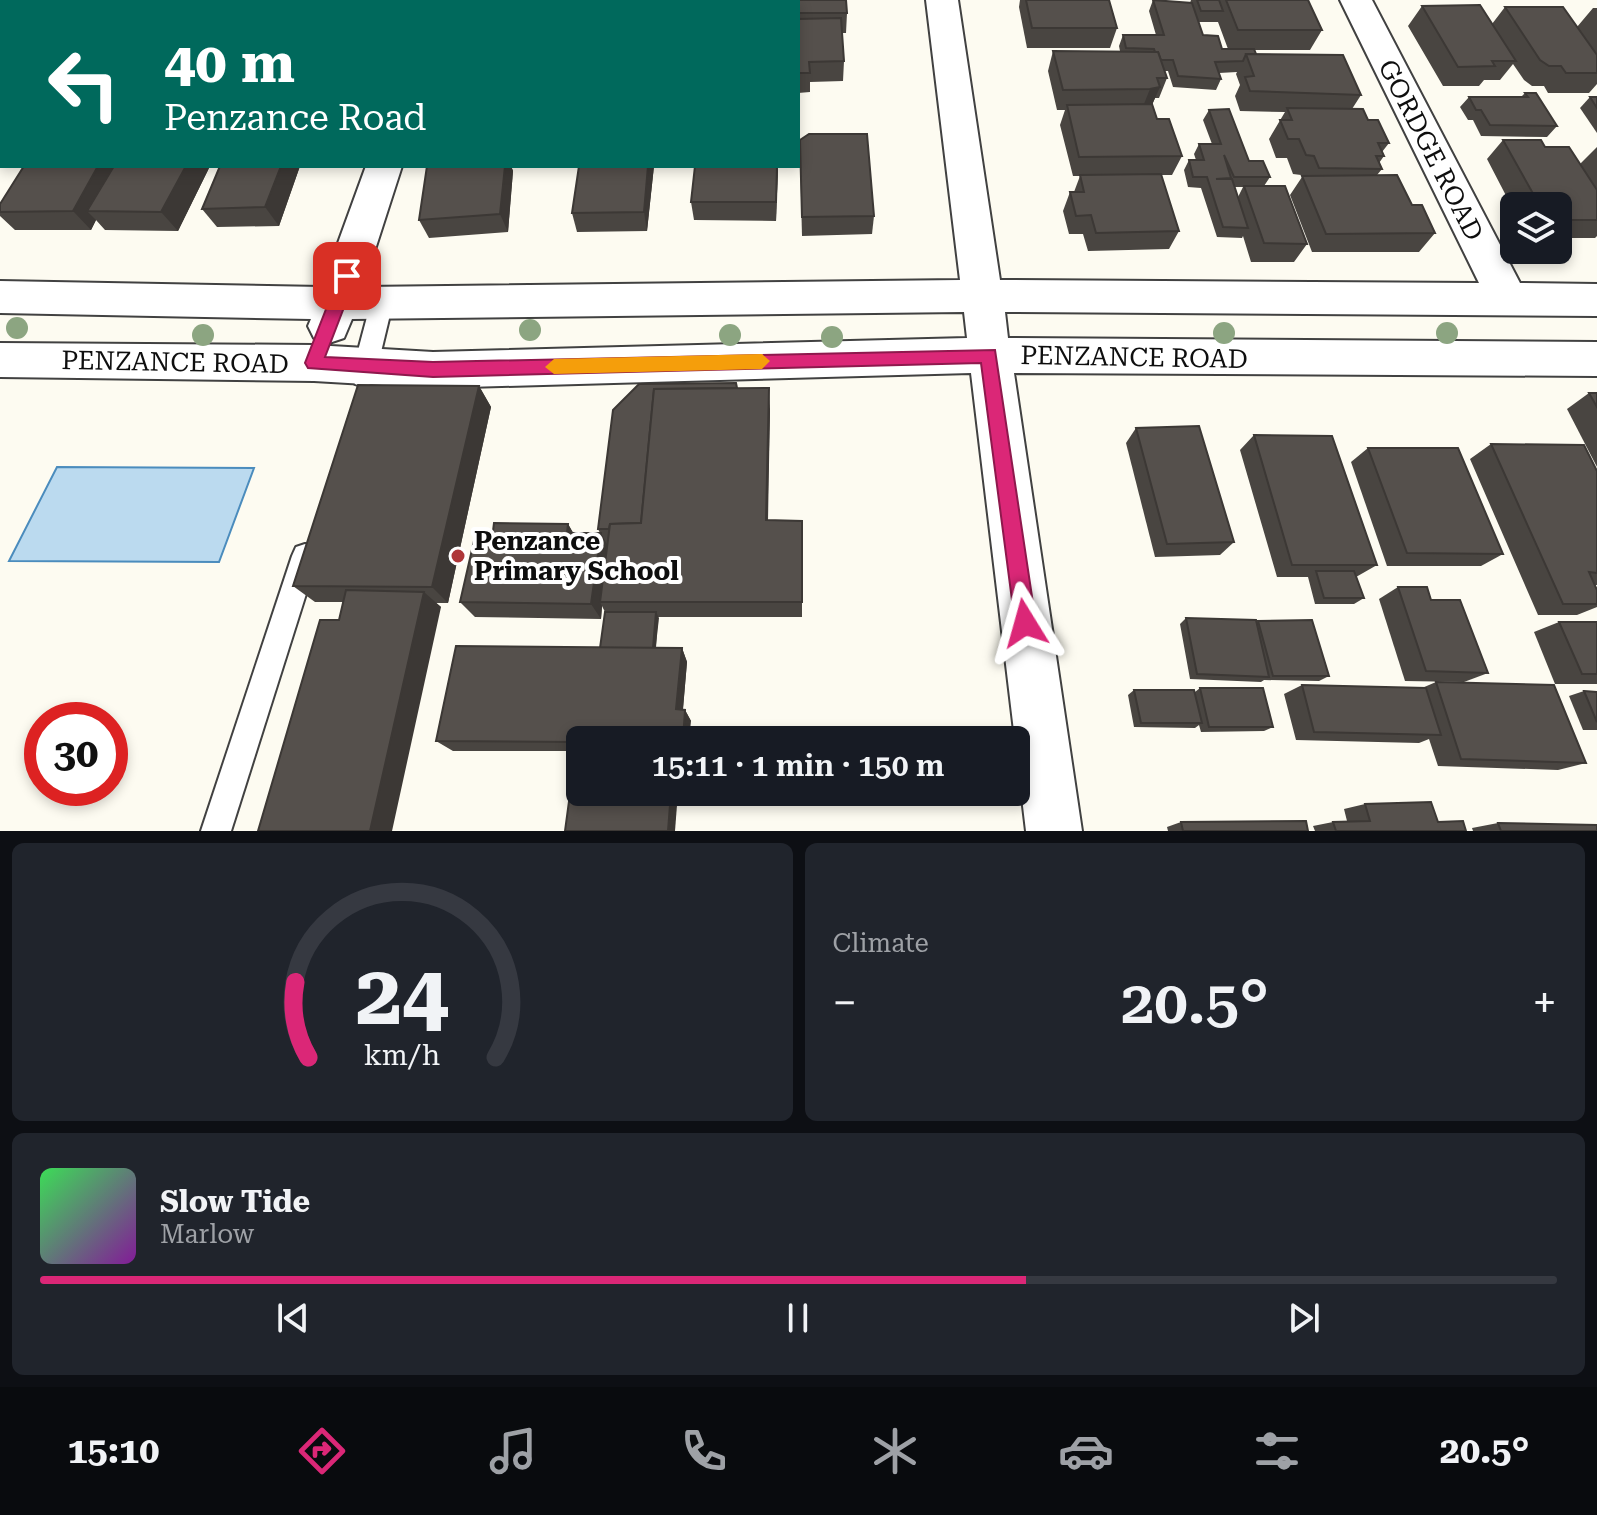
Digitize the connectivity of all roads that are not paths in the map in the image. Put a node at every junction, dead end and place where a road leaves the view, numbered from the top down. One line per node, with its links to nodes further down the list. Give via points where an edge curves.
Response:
1 (942, 0): 4 (street)
2 (1356, 0): 6 (street, GORDGE ROAD)
3 (383, 168): 9 (street)
4 (984, 296): 6 (street); 8 (street); 10 (street)
5 (0, 297): 9 (street)
6 (1508, 300): 7 (street)
7 (1597, 300)
8 (382, 302): 9 (street); 14 (lane)
9 (338, 303): 13 (street)
10 (988, 355): 11 (street, PENZANCE ROAD); 14 (street, PENZANCE ROAD, via 433,370); 17 (street)
11 (1597, 359)
12 (0, 360): 13 (street, PENZANCE ROAD)
13 (314, 363): 14 (street, PENZANCE ROAD)
14 (362, 381)
15 (313, 530): 16 (lane)
16 (216, 831)
17 (1054, 831)

